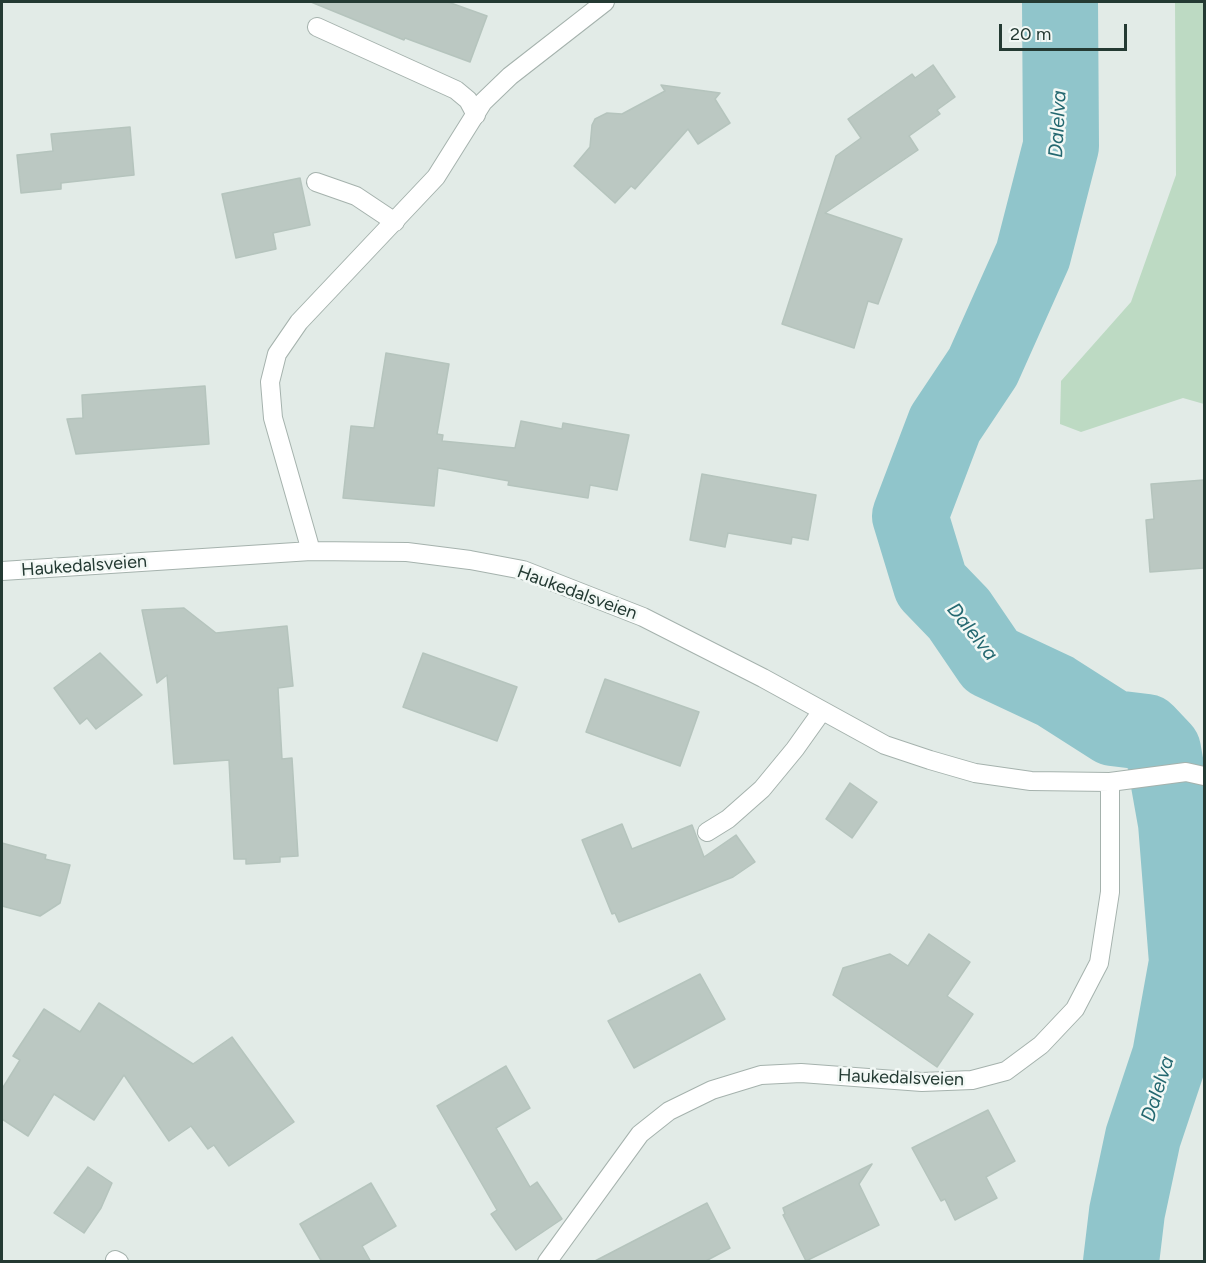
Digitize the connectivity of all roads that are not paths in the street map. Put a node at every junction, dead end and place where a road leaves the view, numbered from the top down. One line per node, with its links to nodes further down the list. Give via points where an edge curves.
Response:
1 (605, 2): 3 (street, via 510,76)
2 (317, 27): 3 (street, via 456,90)
3 (476, 114): 5 (street, via 436,177)
4 (316, 182): 5 (street, via 356,196)
5 (395, 222): 6 (street, via 299,322 277,354 270,382 273,418)
6 (311, 551): 7 (street, Haukedalsveien); 8 (street, Haukedalsveien, via 407,552 523,570 643,617)
7 (2, 571)
8 (822, 711): 10 (street, Haukedalsveien, via 885,745 975,773 1031,781); 11 (street, via 762,789)
9 (1204, 776): 10 (street, Haukedalsveien, via 1186,772)
10 (1110, 782): 12 (street, Haukedalsveien, via 1110,892 1099,963 1075,1009 1041,1045 1006,1071 972,1080 922,1082 801,1073 761,1075 712,1090 669,1111 640,1134)
11 (707, 832)
12 (547, 1262)

